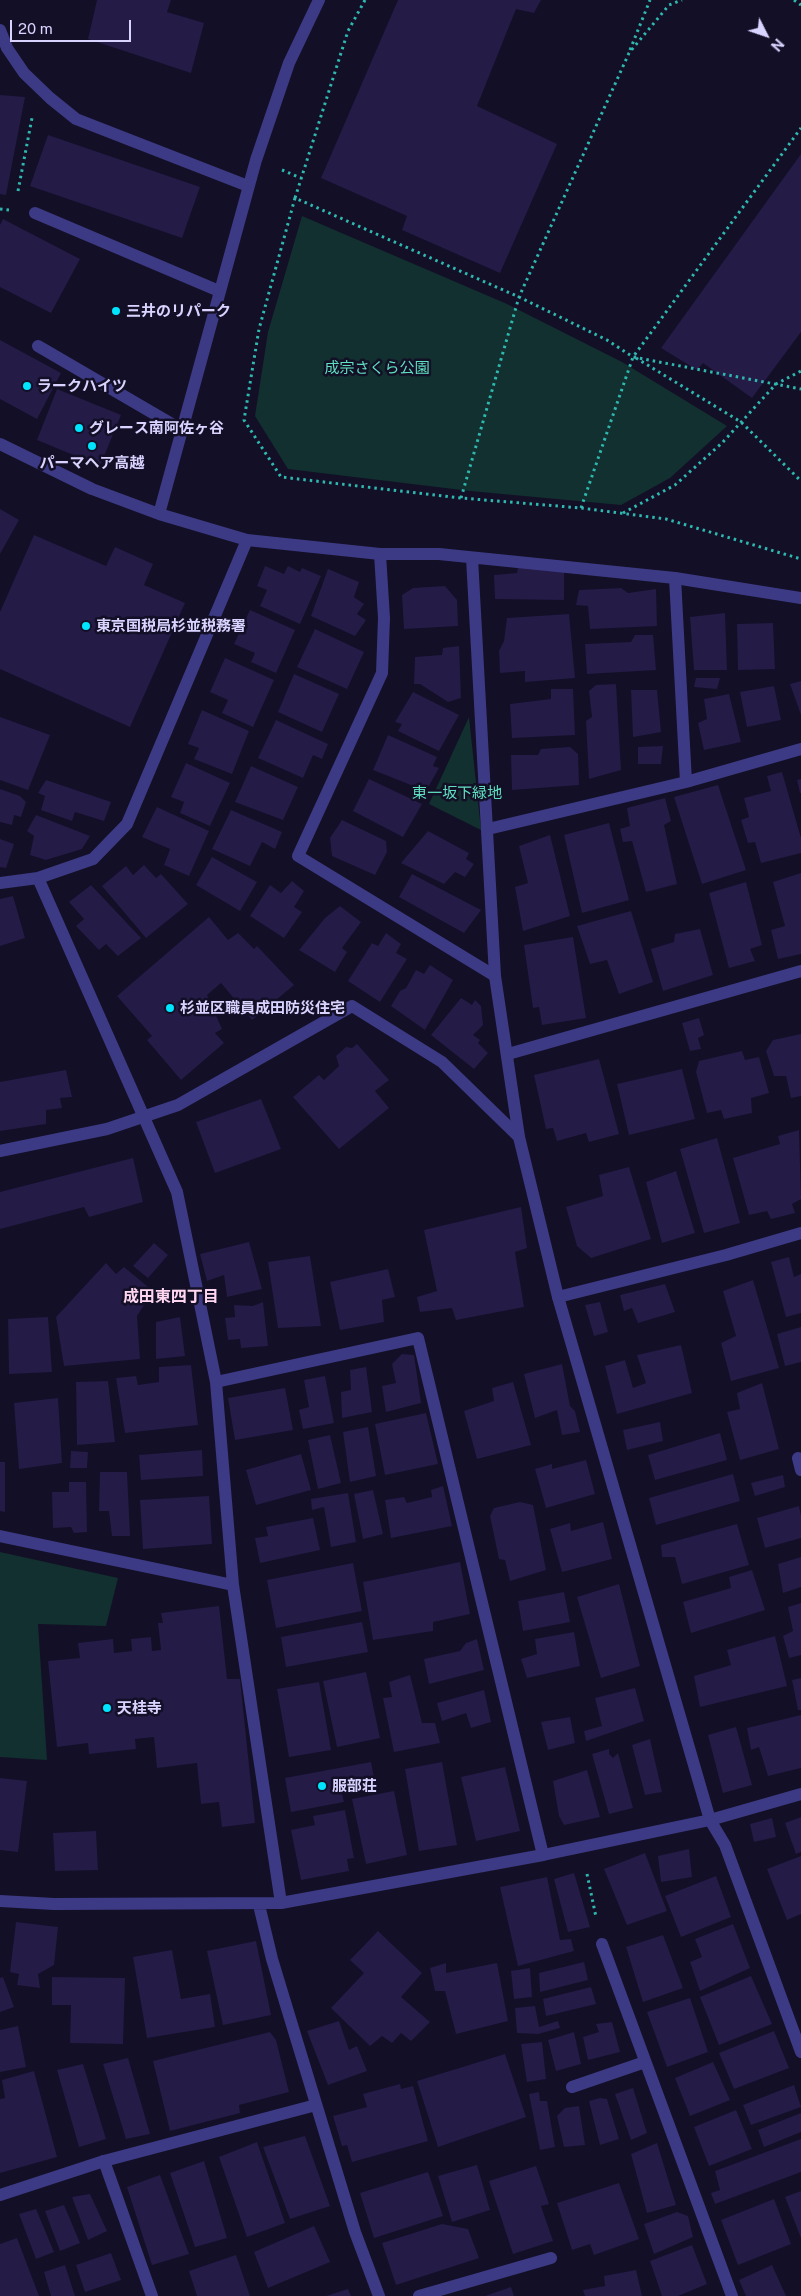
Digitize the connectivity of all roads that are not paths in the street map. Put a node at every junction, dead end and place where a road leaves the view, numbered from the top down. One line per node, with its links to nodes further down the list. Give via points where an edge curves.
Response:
1 (319, 0): 3 (street, via 290,63)
2 (0, 30): 3 (street, via 7,48 24,73 76,119)
3 (248, 186): 5 (street)
4 (34, 213): 5 (street)
5 (219, 290): 7 (street)
6 (38, 346): 7 (street)
7 (182, 430): 9 (street)
8 (0, 444): 9 (street, via 92,489)
9 (159, 514): 10 (street)
10 (247, 540): 11 (street); 18 (street, via 127,824 94,859)
11 (380, 554): 12 (street, via 439,554); 21 (street, via 384,618 382,672 298,856)
12 (472, 558): 13 (street); 17 (street)
13 (675, 578): 14 (street); 16 (street)
14 (801, 598)
15 (801, 749): 16 (street)
16 (686, 782): 17 (street)
17 (488, 829): 21 (street)
18 (38, 878): 19 (street); 23 (street)
19 (0, 883)
20 (801, 972): 22 (street)
21 (495, 976): 22 (street)
22 (508, 1054): 24 (street)
23 (144, 1118): 24 (street, via 178,1105 352,1006 442,1062); 25 (street); 28 (street, via 177,1192)
24 (519, 1137): 27 (street)
25 (0, 1151)
26 (801, 1233): 27 (street)
27 (558, 1297): 32 (street)
28 (216, 1382): 30 (street); 33 (street, via 418,1338)
29 (0, 1536): 30 (street)
30 (234, 1585): 35 (street)
31 (801, 1794): 32 (street)
32 (710, 1820): 33 (street); 38 (street, via 725,1845)
33 (543, 1855): 35 (street)
34 (0, 1901): 36 (street)
35 (281, 1903): 36 (street)
36 (259, 1905): 41 (street)
37 (602, 1944): 39 (street)
38 (801, 2052)
39 (645, 2062): 40 (street); 48 (street)
40 (572, 2087)
41 (316, 2105): 42 (street); 46 (street, via 355,2232)
42 (104, 2161): 43 (street); 45 (street)
43 (0, 2195)
44 (551, 2258): 47 (street)
45 (152, 2296)
46 (379, 2296)
47 (419, 2296)
48 (732, 2296)

